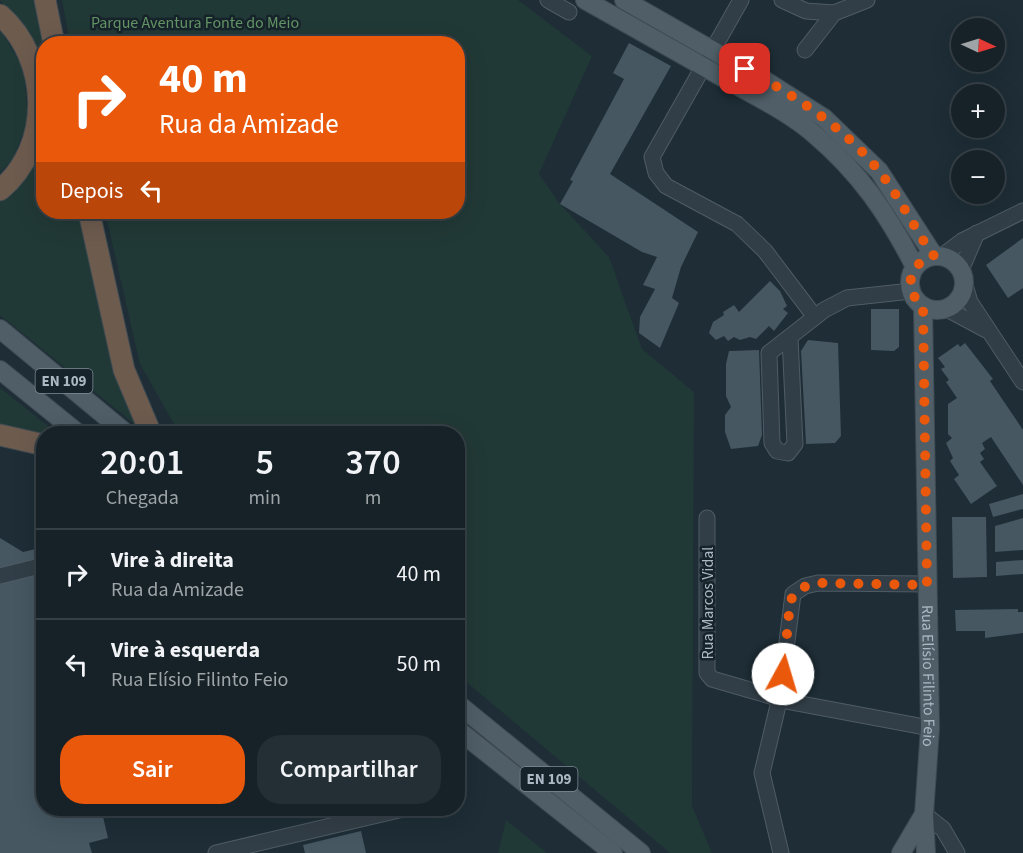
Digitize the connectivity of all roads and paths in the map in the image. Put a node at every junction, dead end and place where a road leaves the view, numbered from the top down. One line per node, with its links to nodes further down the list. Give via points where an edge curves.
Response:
1 (45, 0): 12 (highway)
2 (548, 0): 9 (street)
3 (585, 0): 14 (main road)
4 (624, 0): 8 (main road)
5 (741, 0): 14 (street)
6 (782, 0): 10 (street, via 806,11)
7 (867, 0): 10 (street)
8 (645, 6): 14 (main road)
9 (569, 12)
10 (834, 13): 13 (street)
11 (0, 15): 15 (highway, via 14,28)
12 (52, 36)
13 (805, 50)
14 (704, 66): 21 (main road, via 780,89 832,125 879,171); 22 (main road, via 813,132 873,196); 27 (street, via 652,157 656,173 666,186 736,224 765,251)
15 (36, 75)
16 (36, 116): 17 (highway, via 32,143 16,174)
17 (0, 190)
18 (1023, 212): 20 (street)
19 (91, 219): 36 (highway, via 124,370)
20 (977, 233): 21 (street); 23 (street)
21 (938, 256): 22 (main road); 23 (main road, via 956,264)
22 (915, 267): 24 (main road)
23 (962, 276): 26 (main road, via 959,298); 29 (street, via 970,302)
24 (911, 291): 25 (main road); 27 (street, via 847,298)
25 (923, 306): 26 (main road); 31 (main road, Rua Elísio Filinto Feio)
26 (944, 309): 29 (street); 31 (main road, Rua Elísio Filinto Feio)
27 (814, 317): 30 (street)
28 (0, 329): 35 (main road, EN 109)
29 (988, 331): 33 (street)
30 (790, 338): 30 (street, via 769,354 772,443 777,451 788,453 795,444)
31 (924, 358): 42 (main road, Rua Elísio Filinto Feio)
32 (0, 370): 34 (main road, EN 109)
33 (1023, 382)
34 (69, 426)
35 (117, 426)
36 (148, 426)
37 (0, 435): 38 (highway)
38 (36, 443)
39 (707, 518): 43 (street, Rua Marcos Vidal, via 707,674 722,683)
40 (36, 567): 41 (street)
41 (0, 576)
42 (927, 585): 43 (street, via 818,583 793,594); 45 (main road, Rua Elísio Filinto Feio)
43 (780, 697): 45 (street, Rua Marcos Vidal); 52 (street, via 762,773)
44 (465, 710): 51 (main road, EN 109)
45 (930, 728): 47 (main road, Rua Elísio Filinto Feio)
46 (465, 736): 50 (main road, EN 109)
47 (924, 813): 53 (main road); 54 (main road, Rua Elísio Filinto Feio); 55 (street, via 943,830)
48 (373, 816): 49 (street)
49 (216, 853)
50 (614, 853)
51 (641, 853)
52 (781, 853)
53 (901, 853)
54 (926, 853)
55 (957, 853)

